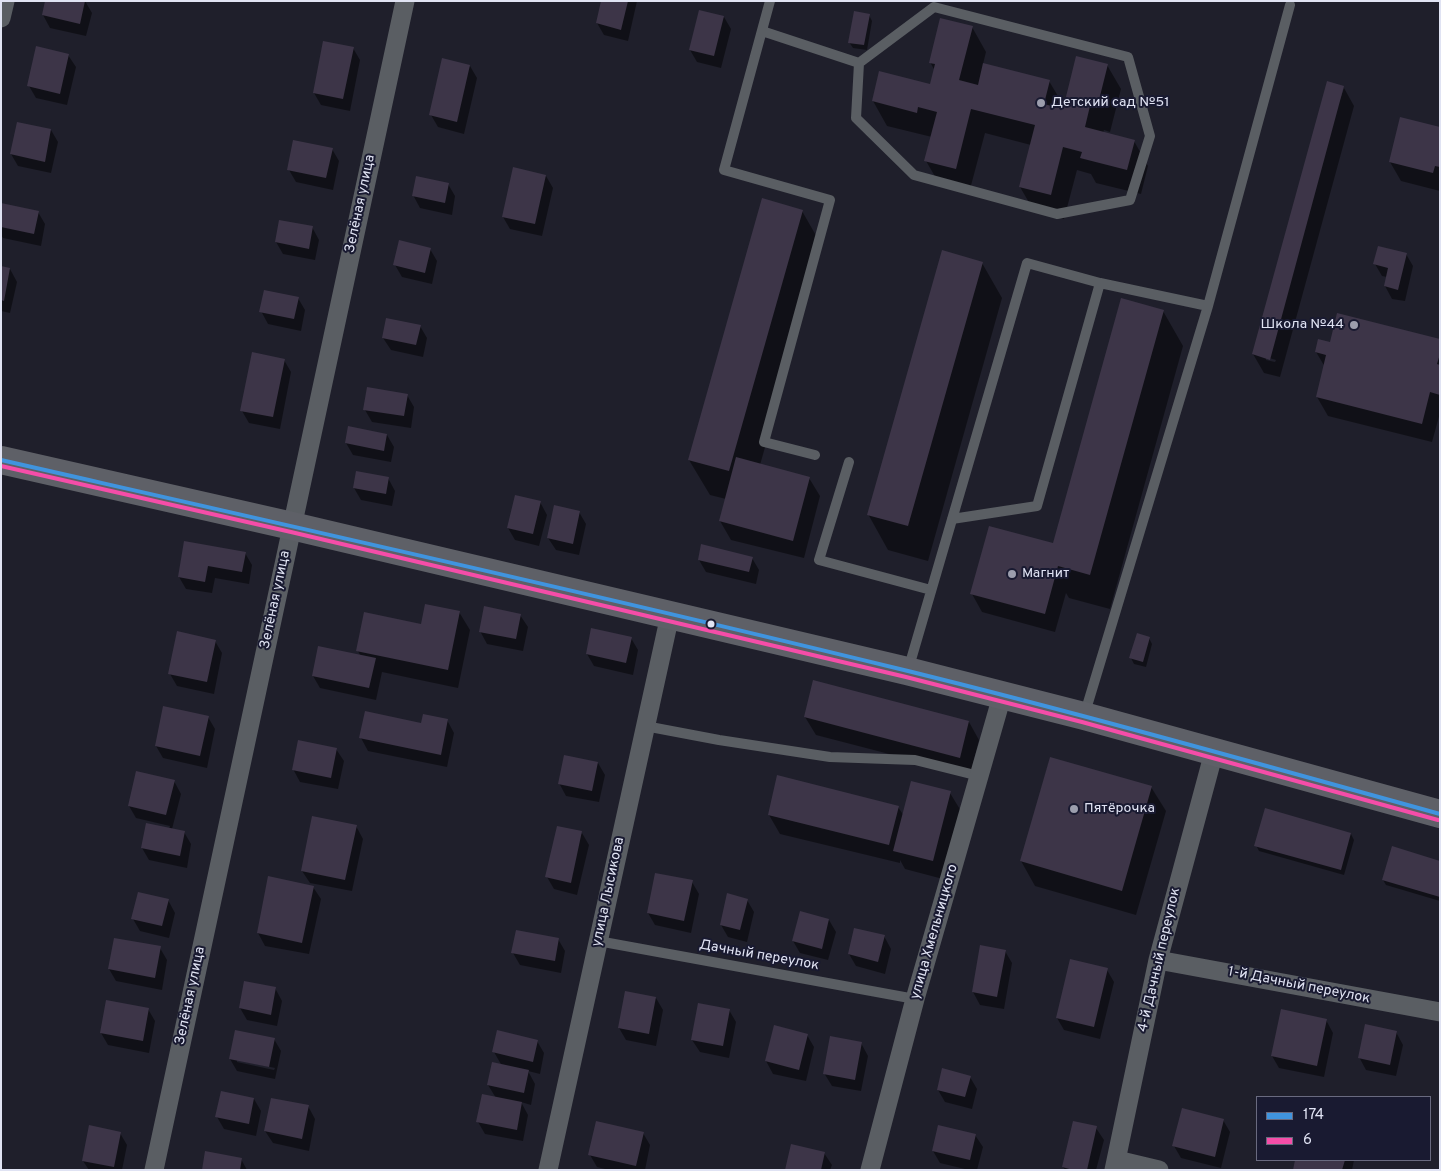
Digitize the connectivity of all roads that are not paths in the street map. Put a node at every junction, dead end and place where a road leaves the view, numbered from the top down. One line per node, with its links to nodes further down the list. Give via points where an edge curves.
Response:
1 (5, 1): 5 (street)
2 (405, 1): 14 (street, Зелёная улица)
3 (770, 1): 6 (lane)
4 (1290, 5): 9 (lane)
5 (1, 18)
6 (762, 31): 7 (lane); 10 (lane, via 724,170 830,200 764,442)
7 (859, 64): 7 (lane, via 856,118 914,176 1057,214 1130,200 1150,136 1128,58 934,7)
8 (1100, 283): 9 (lane); 13 (lane, via 1037,506); 13 (lane, via 1027,263)
9 (1208, 306): 19 (lane)
10 (815, 455)
11 (1, 460): 14 (main road)
12 (850, 462): 15 (lane, via 819,560)
13 (952, 519): 15 (lane)
14 (292, 526): 16 (main road); 29 (street, Зелёная улица)
15 (931, 590): 17 (lane)
16 (670, 615): 17 (main road); 20 (street, улица Лысикова)
17 (907, 671): 18 (main road)
18 (1002, 696): 19 (main road); 22 (street, улица Хмельницкого)
19 (1084, 716): 21 (main road)
20 (645, 726): 22 (lane, via 830,756 916,760); 24 (street, улица Лысикова)
21 (1214, 752): 23 (main road); 25 (street, 4-й Дачный переулок)
22 (979, 776): 26 (street, улица Хмельницкого)
23 (1440, 814)
24 (598, 941): 26 (lane, Дачный переулок); 30 (street, улица Лысикова)
25 (1158, 960): 27 (street, 1-й Дачный переулок); 28 (street, 4-й Дачный переулок)
26 (916, 999): 31 (street, улица Хмельницкого)
27 (1440, 1012)
28 (1115, 1165): 32 (street)
29 (154, 1170)
30 (548, 1170)
31 (870, 1170)
32 (1159, 1170)

